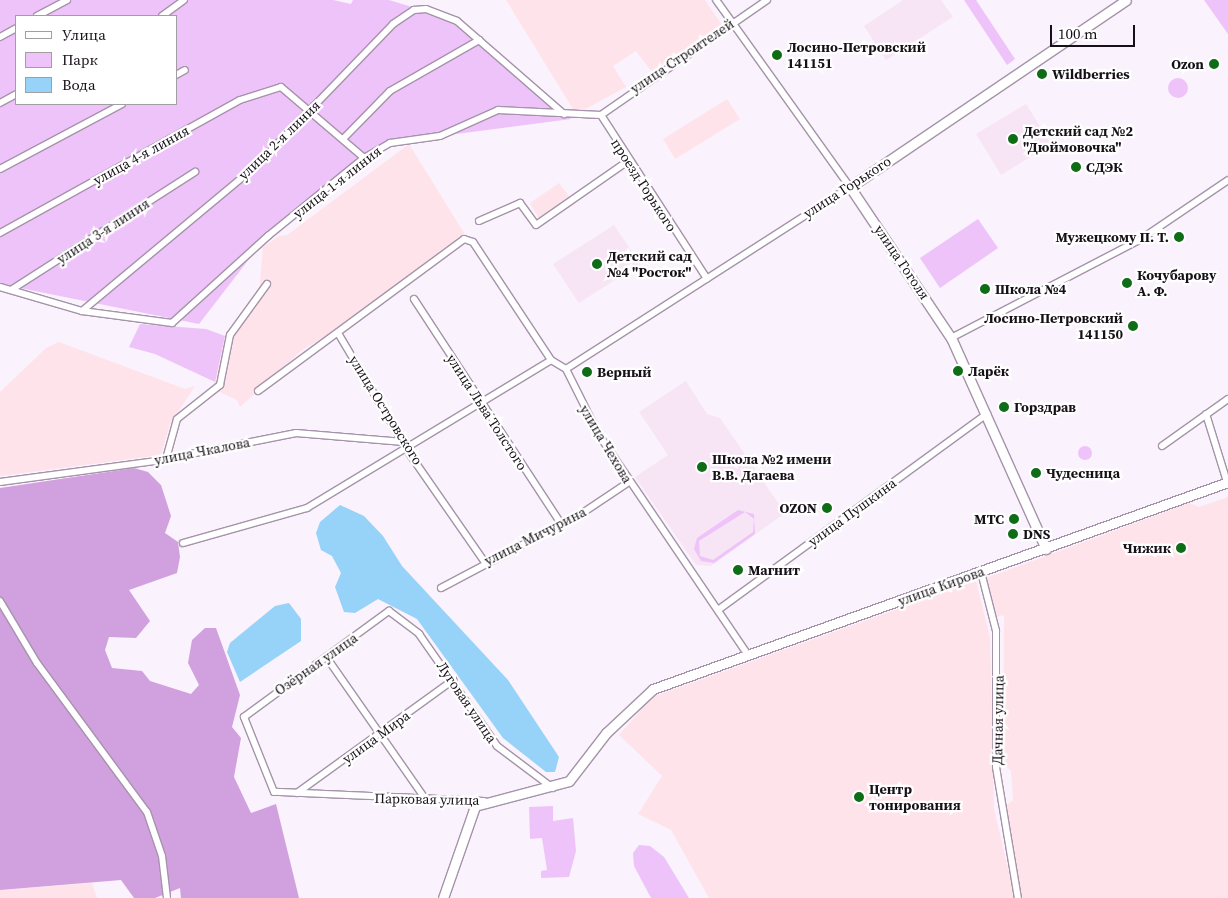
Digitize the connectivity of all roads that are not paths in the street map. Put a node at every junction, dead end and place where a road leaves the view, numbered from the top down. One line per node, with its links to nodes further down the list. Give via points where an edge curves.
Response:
1 (67, 0): 6 (street)
2 (184, 0): 7 (street)
3 (716, 0): 8 (street, улица Гоголя)
4 (767, 0): 8 (street, улица Строителей)
5 (1126, 0): 26 (street, улица Горького)
6 (39, 15)
7 (163, 15)
8 (732, 23): 19 (street, улица Строителей); 26 (street, улица Гоголя)
9 (15, 29): 10 (street)
10 (0, 37)
11 (479, 40): 17 (street, улица 2-я линия, via 452,17 426,9 414,10 397,20); 18 (street); 20 (street, via 390,91)
12 (185, 70): 13 (street)
13 (178, 74)
14 (15, 95): 15 (street)
15 (0, 103)
16 (120, 105): 23 (street)
17 (310, 110): 20 (street); 28 (street, улица 4-я линия, via 285,88 240,100); 34 (street, улица 2-я линия, via 257,165)
18 (564, 114): 19 (street, улица 1-я линия); 21 (street, улица 1-я линия, via 491,112 445,134 390,143)
19 (601, 115): 22 (street, проезд Горького)
20 (342, 139): 21 (street)
21 (364, 158): 34 (street, улица 1-я линия, via 172,323)
22 (628, 161): 27 (street, via 536,225 520,203); 29 (street, проезд Горького)
23 (0, 169)
24 (195, 172): 32 (street, улица 3-я линия)
25 (1228, 180): 36 (street, via 1141,239)
26 (850, 187): 29 (street, улица Горького); 36 (street, улица Гоголя)
27 (479, 221)
28 (0, 233)
29 (707, 279): 38 (street, улица Горького)
30 (267, 284): 46 (street, via 230,335 220,385 176,419)
31 (0, 287): 32 (street)
32 (11, 290): 34 (street)
33 (414, 298): 41 (street, улица Льва Толстого)
34 (82, 311)
35 (338, 333): 37 (street, via 464,239 473,242); 39 (street); 44 (street, улица Островского)
36 (951, 338): 42 (street, улица Гоголя)
37 (551, 360): 38 (street); 41 (street)
38 (566, 369): 48 (street, улица Чехова, via 570,384)
39 (258, 392)
40 (1228, 399): 43 (street)
41 (482, 404): 44 (street); 50 (street, улица Льва Толстого)
42 (987, 414): 52 (street, улица Гоголя); 58 (street, улица Пушкина)
43 (1206, 414): 45 (street); 49 (street)
44 (406, 445): 46 (street, улица Чкалова, via 296,433); 51 (street, via 306,508); 53 (street, улица Островского)
45 (1162, 446)
46 (166, 458): 47 (street, улица Чкалова)
47 (0, 482)
48 (629, 482): 50 (street, улица Мичурина); 58 (street, улица Чехова)
49 (1227, 482): 52 (street, улица Кирова)
50 (561, 524): 53 (street, улица Мичурина)
51 (183, 543)
52 (1046, 548): 54 (street, улица Кирова)
53 (484, 562): 55 (street, улица Мичурина)
54 (981, 572): 59 (street, улица Кирова); 71 (street, Дачная улица, via 996,632 996,767)
55 (441, 588)
56 (0, 601): 69 (street, via 37,663 147,812 162,856)
57 (386, 610): 60 (street, Озёрная улица); 61 (street, Луговая улица, via 415,629)
58 (718, 610): 59 (street, улица Чехова)
59 (748, 655): 63 (street, улица Кирова, via 653,689 606,733)
60 (327, 658): 62 (street); 65 (street, Озёрная улица, via 244,716)
61 (453, 680): 62 (street, улица Мира); 64 (street, Луговая улица, via 496,746)
62 (380, 734): 66 (street, улица Мира); 67 (street)
63 (576, 774): 64 (street, Парковая улица)
64 (553, 788): 68 (street, Парковая улица)
65 (274, 792): 66 (street, Парковая улица)
66 (297, 793): 67 (street, Парковая улица)
67 (426, 800): 68 (street, Парковая улица)
68 (484, 801): 70 (street, via 468,818 462,852)
69 (167, 898)
70 (443, 898)
71 (1018, 898)

